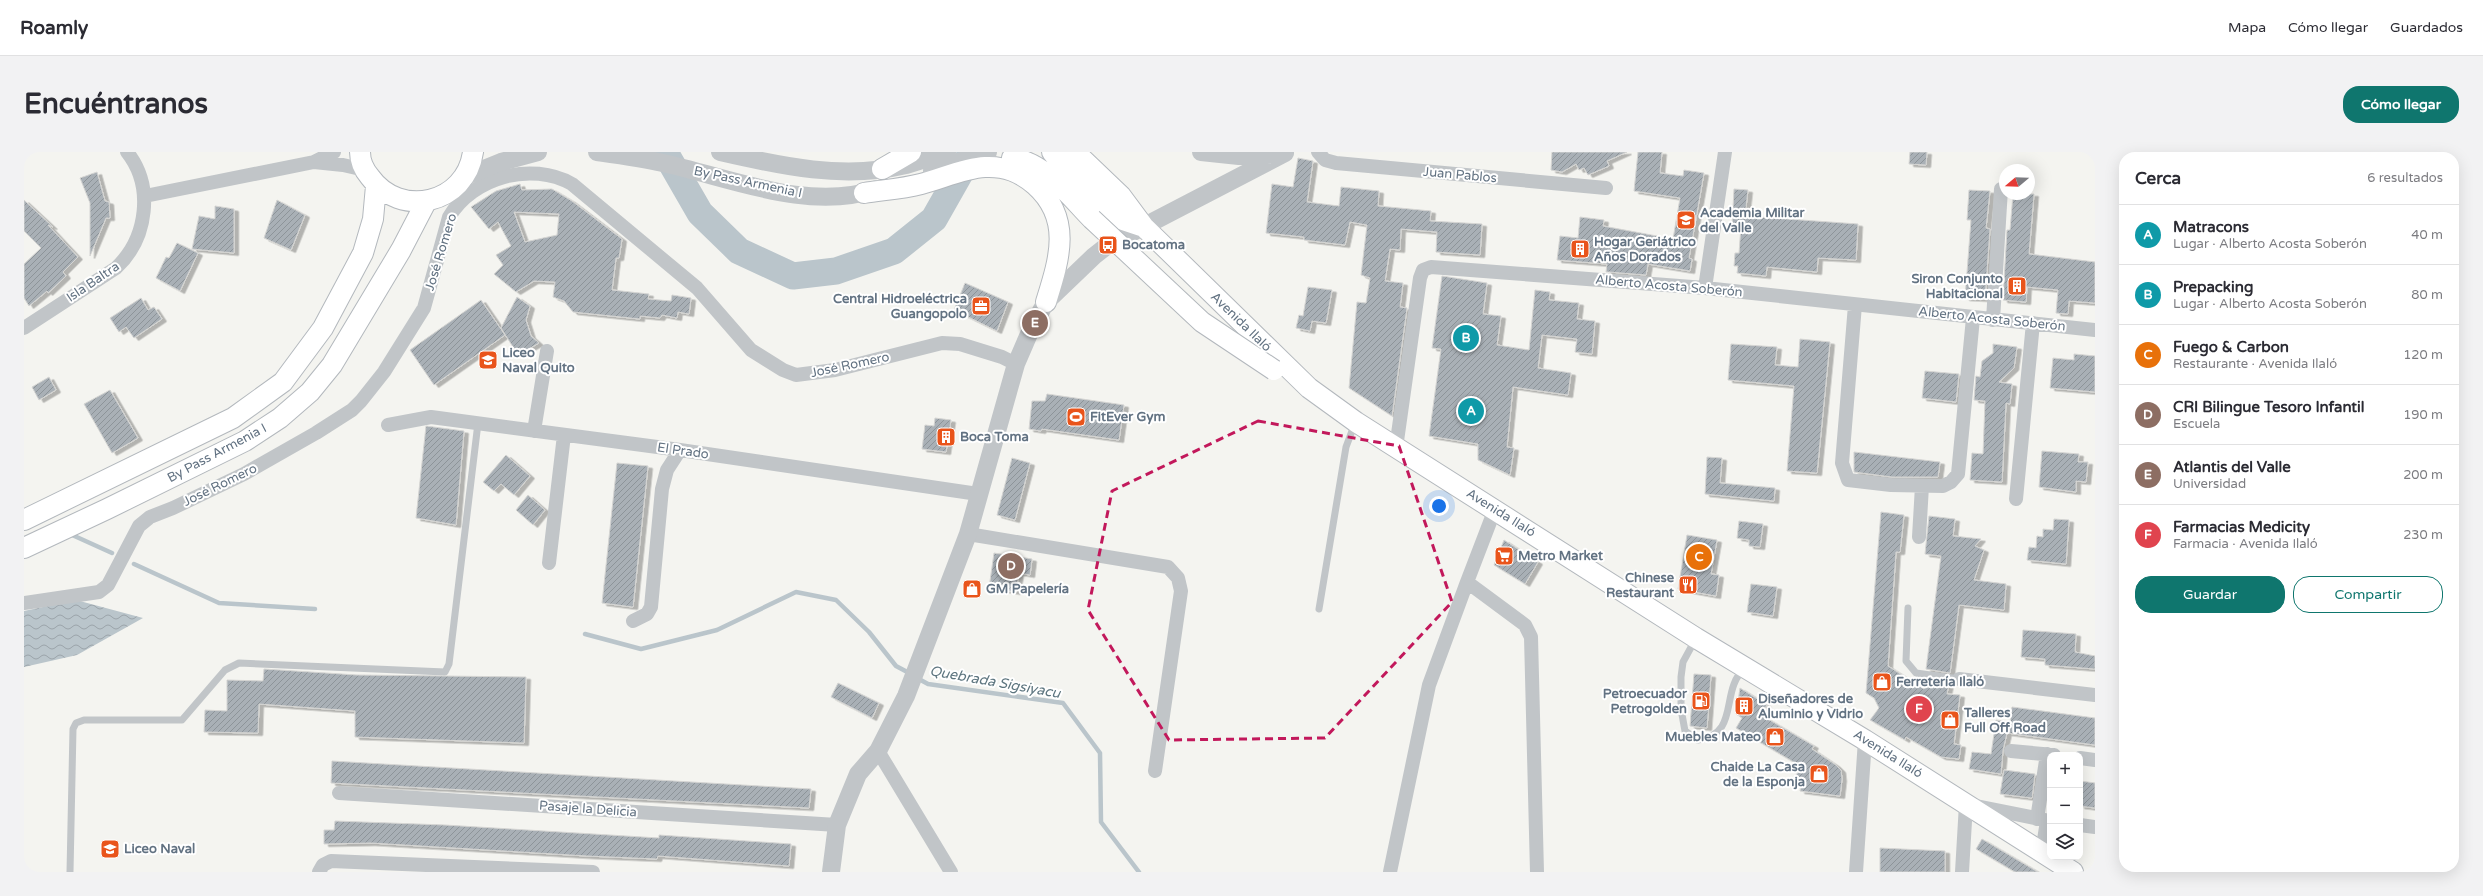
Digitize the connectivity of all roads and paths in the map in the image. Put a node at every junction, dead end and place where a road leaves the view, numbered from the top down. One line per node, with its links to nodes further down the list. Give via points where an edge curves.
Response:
1 (127, 152): 22 (street, Isla Baltra, via 140,172)
2 (334, 152): 16 (street)
3 (473, 152): 19 (main road)
4 (538, 152): 19 (street, via 501,162)
5 (598, 152): 21 (street, By Pass Armenia I, via 662,162 784,192 812,196)
6 (720, 152): 18 (street, By Pass Armenia I, via 810,170)
7 (911, 152): 18 (main road)
8 (947, 152): 18 (street, By Pass Armenia I, via 906,165)
9 (1052, 152): 25 (main road, Avenida Ilaló, via 1117,218)
10 (1075, 152): 25 (main road, Avenida Ilaló, via 1121,196)
11 (1200, 152): 12 (street, via 1239,156)
12 (1286, 152): 25 (street)
13 (1318, 152): 20 (street, Juan Pablos, via 1325,160 1336,164)
14 (1726, 152): 26 (street)
15 (986, 153): 21 (street, By Pass Armenia I); 36 (main road, bridge, via 1017,159 1048,176 1202,322 1274,370)
16 (314, 162): 17 (street); 22 (street)
17 (367, 169): 24 (main road, via 399,200); 48 (main road, By Pass Armenia I, via 374,219 363,253 323,328 283,382 233,418)
18 (882, 169)
19 (464, 177): 24 (main road, via 447,193)
20 (1606, 188)
21 (864, 193): 27 (main road, via 919,184 983,167 999,167 1026,177 1045,194 1060,227 1060,248)
22 (145, 196): 32 (street, Isla Baltra, via 135,241 123,262)
23 (2000, 200): 30 (street)
24 (426, 202): 51 (main road, By Pass Armenia I, via 401,250 332,365 310,392 285,414 245,441)
25 (1144, 227): 27 (street, via 1108,245); 36 (main road, Avenida Ilaló)
26 (1705, 288): 28 (street, Alberto Acosta Soberón); 42 (street, Alberto Acosta Soberón, via 1431,267 1424,270 1420,278)
27 (1046, 302): 35 (street)
28 (1855, 305): 29 (street, Alberto Acosta Soberón); 44 (street, via 1842,463 1844,470 1848,480)
29 (1973, 318): 30 (street, Alberto Acosta Soberón); 44 (street, via 1958,474 1943,486)
30 (1993, 320): 31 (street, Alberto Acosta Soberón)
31 (2033, 323): 33 (street, Alberto Acosta Soberón); 46 (street)
32 (24, 328)
33 (2095, 330)
34 (547, 351): 40 (street)
35 (1016, 364): 45 (street); 54 (street, José Romero, via 960,344 942,342 835,370 796,375 783,370 752,350 697,288 572,184 556,175 540,173 494,180 468,193 455,207 449,218 424,308 380,377 352,410 244,474 150,517 139,526 112,579 99,592)
36 (1309, 388): 37 (main road, Avenida Ilaló)
37 (1356, 422): 42 (main road, Avenida Ilaló); 56 (lane, via 1346,447)
38 (478, 423): 39 (street, El Prado, via 431,417); 40 (street, El Prado); 81 (lane, via 449,664 445,672 239,663 225,670 182,720 84,720 76,723 72,729)
39 (388, 425)
40 (534, 430): 41 (street, El Prado)
41 (564, 435): 43 (street, El Prado); 52 (street)
42 (1396, 448): 47 (main road, Avenida Ilaló)
43 (680, 450): 45 (street, El Prado); 57 (street, via 670,462 662,489 651,607 647,614)
44 (1922, 486): 50 (street)
45 (978, 494): 49 (street)
46 (2016, 498)
47 (1495, 509): 53 (street); 58 (main road, Avenida Ilaló)
48 (24, 520)
49 (968, 534): 63 (street, via 906,696); 68 (street, via 1168,567 1178,578 1181,591)
50 (1919, 537)
51 (24, 548)
52 (549, 563)
53 (1468, 582): 86 (street, via 1429,685); 87 (street, via 1525,625 1531,637)
54 (24, 602)
55 (1908, 608): 60 (lane, via 1906,661 1910,669 1916,673)
56 (1320, 609)
57 (633, 621)
58 (1696, 638): 59 (main road, Avenida Ilaló); 59 (lane, via 1683,662 1681,696 1685,731 1698,740 1710,738 1723,727 1736,678)
59 (1746, 668): 62 (main road, Avenida Ilaló)
60 (1959, 679): 61 (street)
61 (2095, 695)
62 (1865, 740): 71 (main road, Avenida Ilaló); 88 (street)
63 (878, 751): 73 (street, via 858,774); 85 (street)
64 (2011, 751): 65 (street)
65 (2047, 755)
66 (2083, 758): 67 (street)
67 (2095, 760)
68 (1155, 771)
69 (2047, 788): 72 (street)
70 (339, 793): 73 (street, Pasaje la Delicia)
71 (1966, 804): 72 (street); 76 (main road, Avenida Ilaló); 89 (street)
72 (2045, 820): 76 (street)
73 (837, 825): 84 (street)
74 (2083, 825): 75 (street)
75 (2095, 827)
76 (2042, 852): 90 (main road, Avenida Ilaló)
77 (397, 867): 78 (street); 82 (street, via 331,861 323,865)
78 (462, 869): 79 (street)
79 (507, 870): 80 (street)
80 (578, 871): 83 (street)
81 (70, 872)
82 (319, 872)
83 (593, 872)
84 (831, 872)
85 (951, 872)
86 (1390, 872)
87 (1537, 872)
88 (1856, 872)
89 (1962, 872)
90 (2073, 872)

